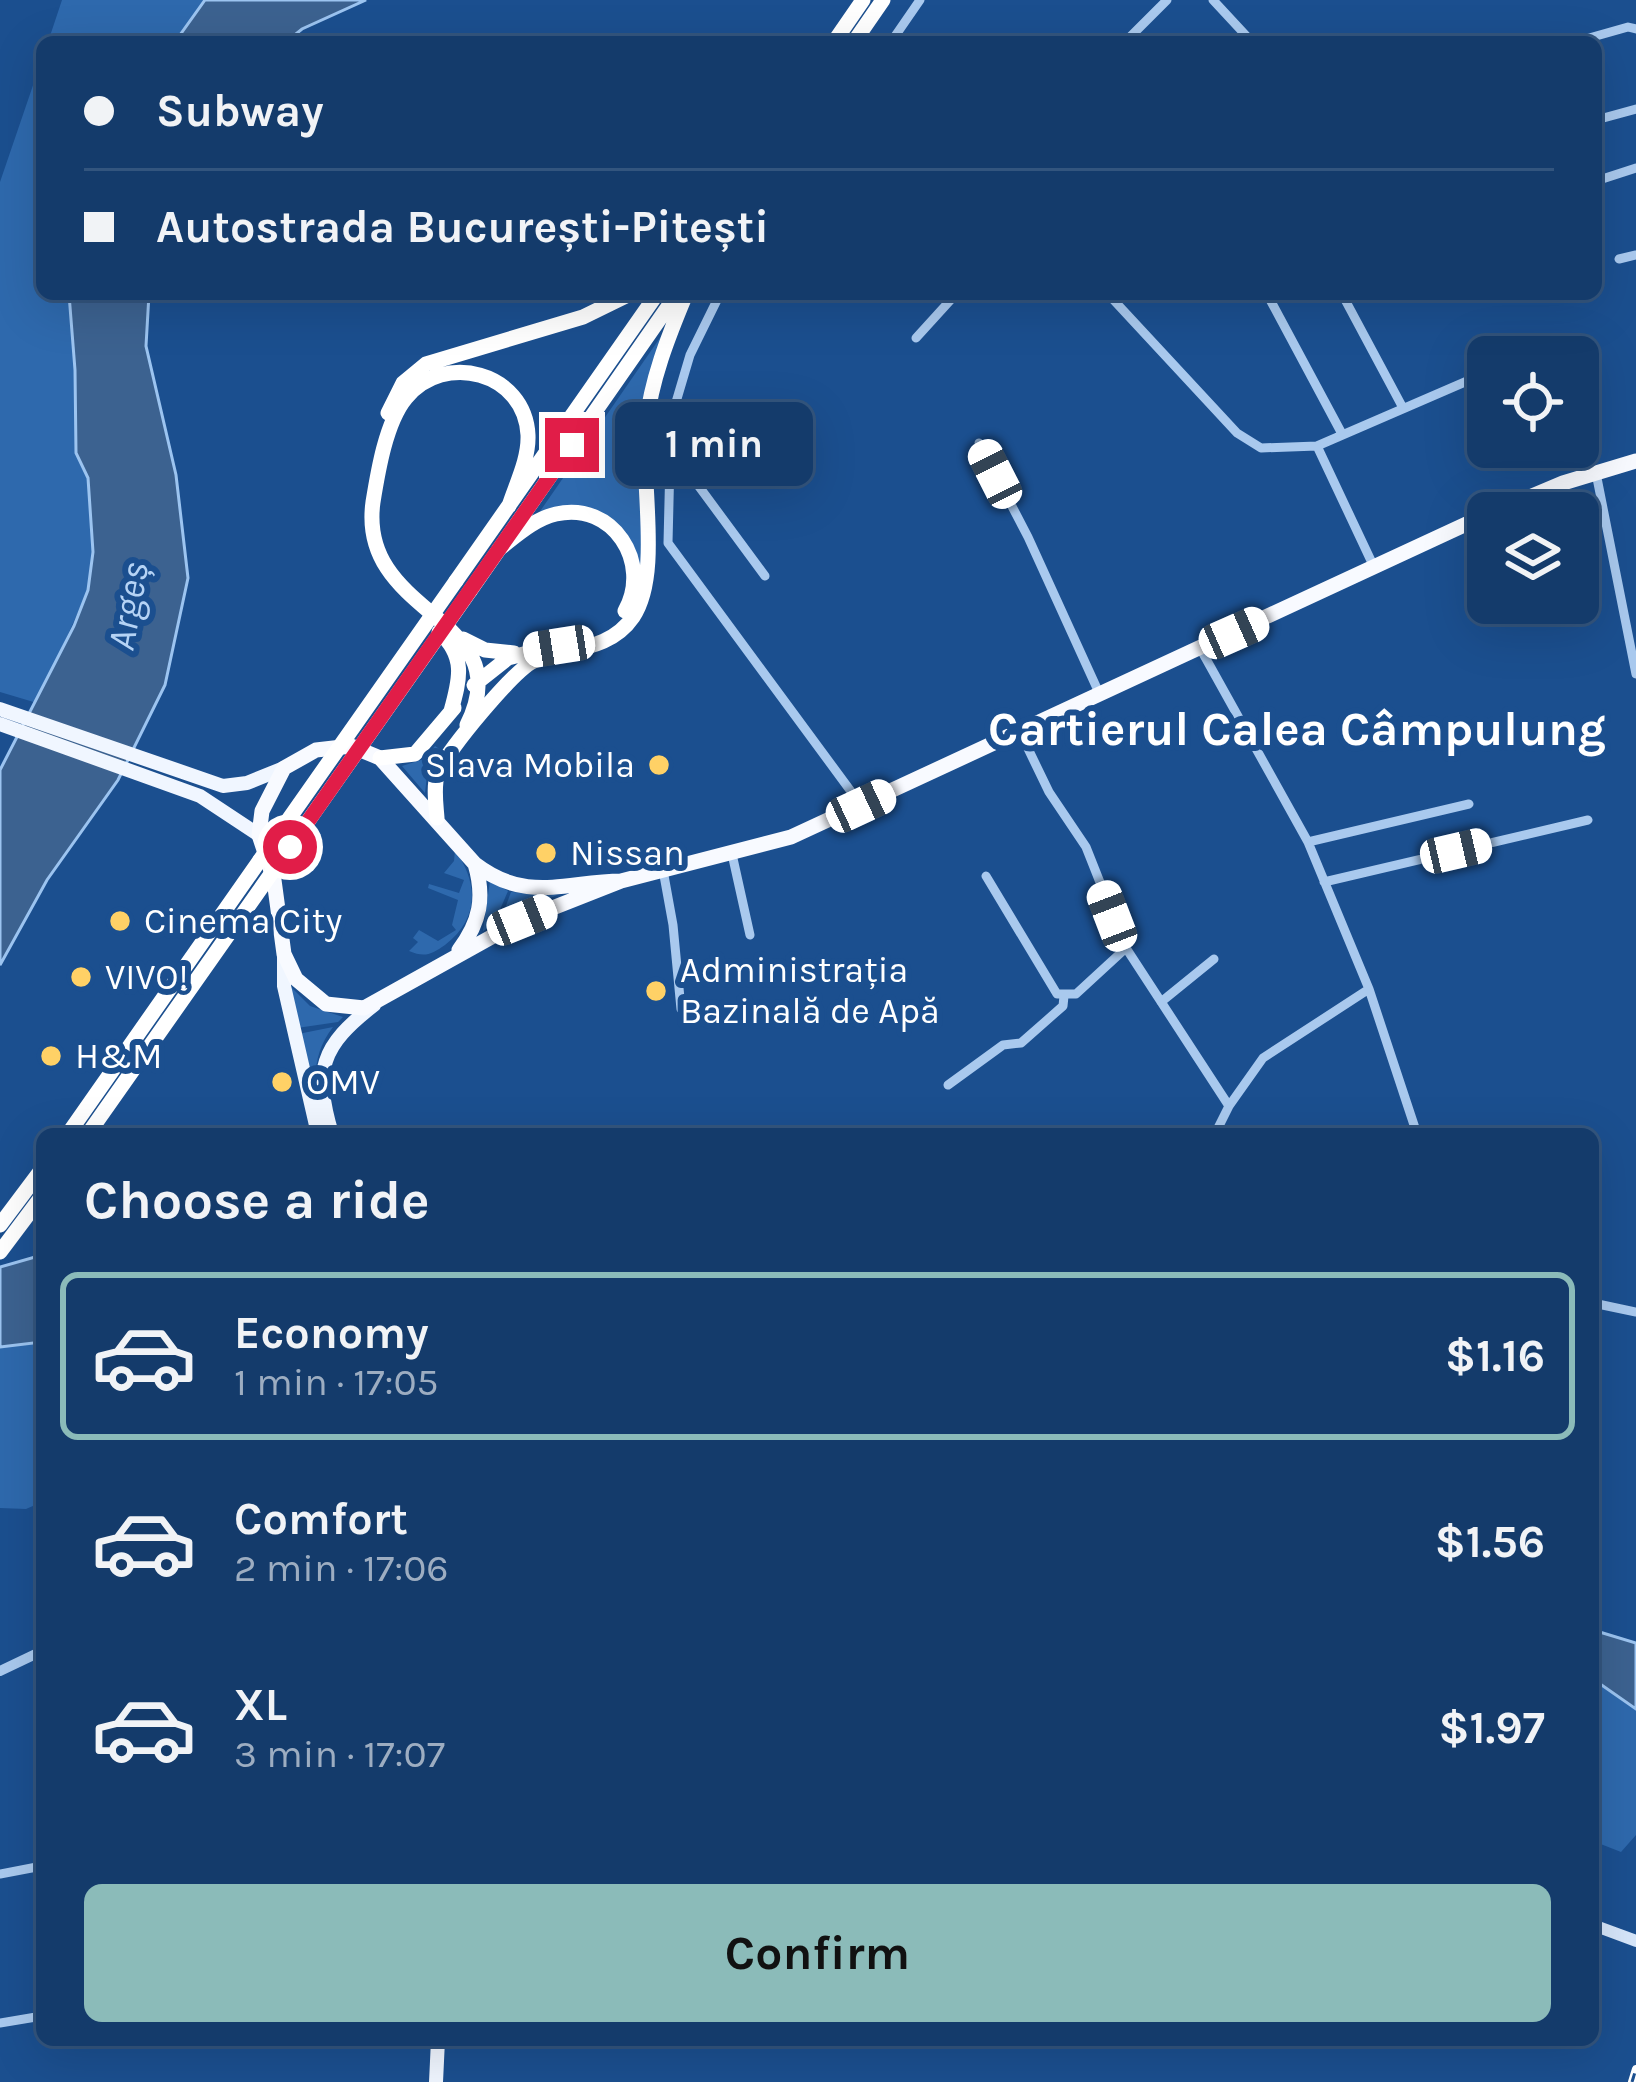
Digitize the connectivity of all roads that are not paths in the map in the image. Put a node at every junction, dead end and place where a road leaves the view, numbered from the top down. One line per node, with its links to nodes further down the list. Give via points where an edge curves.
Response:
1 (863, 0): 7 (highway)
2 (884, 0): 8 (highway)
3 (920, 0): 9 (street)
4 (1167, 0): 10 (street)
5 (1213, 0): 11 (street)
6 (1636, 28): 12 (street)
7 (838, 36)
8 (858, 36)
9 (895, 36)
10 (1131, 36)
11 (1246, 36)
12 (1596, 36)
13 (1636, 109): 14 (street)
14 (1602, 118)
15 (1636, 168): 16 (street)
16 (1602, 179)
17 (1636, 256): 18 (street)
18 (1618, 260)
19 (617, 300): 51 (highway, via 426,364 393,399 366,495 364,537 384,582 456,653)
20 (653, 300): 38 (highway)
21 (678, 300): 40 (highway)
22 (680, 300): 54 (highway, via 648,411 647,573 638,608 601,643 525,666)
23 (716, 300): 36 (street, via 676,393)
24 (951, 300): 28 (street)
25 (1114, 300): 33 (street, via 1252,446)
26 (1270, 300): 31 (street)
27 (1345, 300): 30 (street)
28 (916, 338)
29 (1467, 381): 30 (street)
30 (1403, 408): 31 (street)
31 (1342, 432): 33 (street)
32 (979, 443): 49 (street)
33 (1317, 446): 41 (street)
34 (1636, 461): 35 (highway)
35 (1596, 473): 37 (highway); 47 (street)
36 (667, 481): 42 (street, via 680,472 692,477); 59 (street, via 668,543)
37 (1546, 492)
38 (509, 506): 43 (highway); 44 (highway, via 528,434 514,397 474,372 418,386 393,424 372,536 391,577)
39 (1467, 524): 41 (highway)
40 (499, 549): 43 (highway); 46 (highway, via 538,521 573,512 614,530 633,560 632,597 616,623 590,639)
41 (1374, 567): 45 (highway)
42 (764, 576)
43 (463, 586): 82 (highway, bridge); 83 (highway, bridge)
44 (461, 638): 46 (highway, via 495,652); 48 (highway)
45 (1200, 648): 49 (highway); 63 (street)
46 (529, 651): 48 (highway)
47 (1636, 670)
48 (479, 679): 51 (highway); 54 (highway)
49 (1100, 695): 53 (highway)
50 (0, 709): 57 (main road)
51 (451, 711): 55 (highway, via 415,754)
52 (0, 724): 57 (main road)
53 (1020, 732): 59 (highway); 71 (street, via 1086,848)
54 (458, 743): 60 (highway, via 436,781)
55 (380, 758): 56 (highway, via 340,745); 60 (highway)
56 (284, 768): 57 (main road, via 236,785); 62 (highway)
57 (184, 782): 62 (main road)
58 (1469, 804): 63 (street)
59 (861, 806): 64 (highway)
60 (437, 818): 65 (highway)
61 (1588, 820): 69 (street)
62 (259, 835): 73 (highway)
63 (1308, 842): 69 (street)
64 (732, 854): 66 (highway); 70 (street)
65 (476, 864): 68 (highway, via 530,889); 72 (highway, via 481,908)
66 (662, 870): 68 (highway); 79 (street)
67 (986, 876): 76 (street, via 1051,988)
68 (621, 881): 72 (highway)
69 (1324, 882): 75 (street)
70 (750, 935)
71 (1126, 948): 76 (street); 77 (street)
72 (457, 953): 78 (highway)
73 (284, 954): 78 (highway, via 314,998 350,1010); 84 (main road)
74 (1214, 959): 77 (street)
75 (1369, 989): 81 (street, via 1264,1058); 87 (street)
76 (1064, 996): 80 (street, via 1063,1006 1021,1042)
77 (1161, 1002): 81 (street)
78 (375, 1005): 85 (main road, via 341,1033 325,1061 321,1087)
79 (681, 1009)
80 (948, 1084)
81 (1229, 1106): 86 (street)
82 (72, 1128)
83 (92, 1128)
84 (317, 1128)
85 (331, 1128)
86 (1218, 1128)
87 (1415, 1128)
88 (36, 1177): 90 (highway)
89 (36, 1204): 91 (highway)
90 (0, 1225)
91 (0, 1252)
92 (1599, 1304): 93 (street)
93 (1636, 1312)
94 (36, 1654): 95 (street)
95 (0, 1671)
96 (36, 1867): 97 (street)
97 (0, 1874)
98 (1599, 1927): 99 (main road)
99 (1636, 1941)
100 (36, 2017): 101 (street)
101 (0, 2024)
102 (438, 2046): 103 (main road)
103 (436, 2082)

